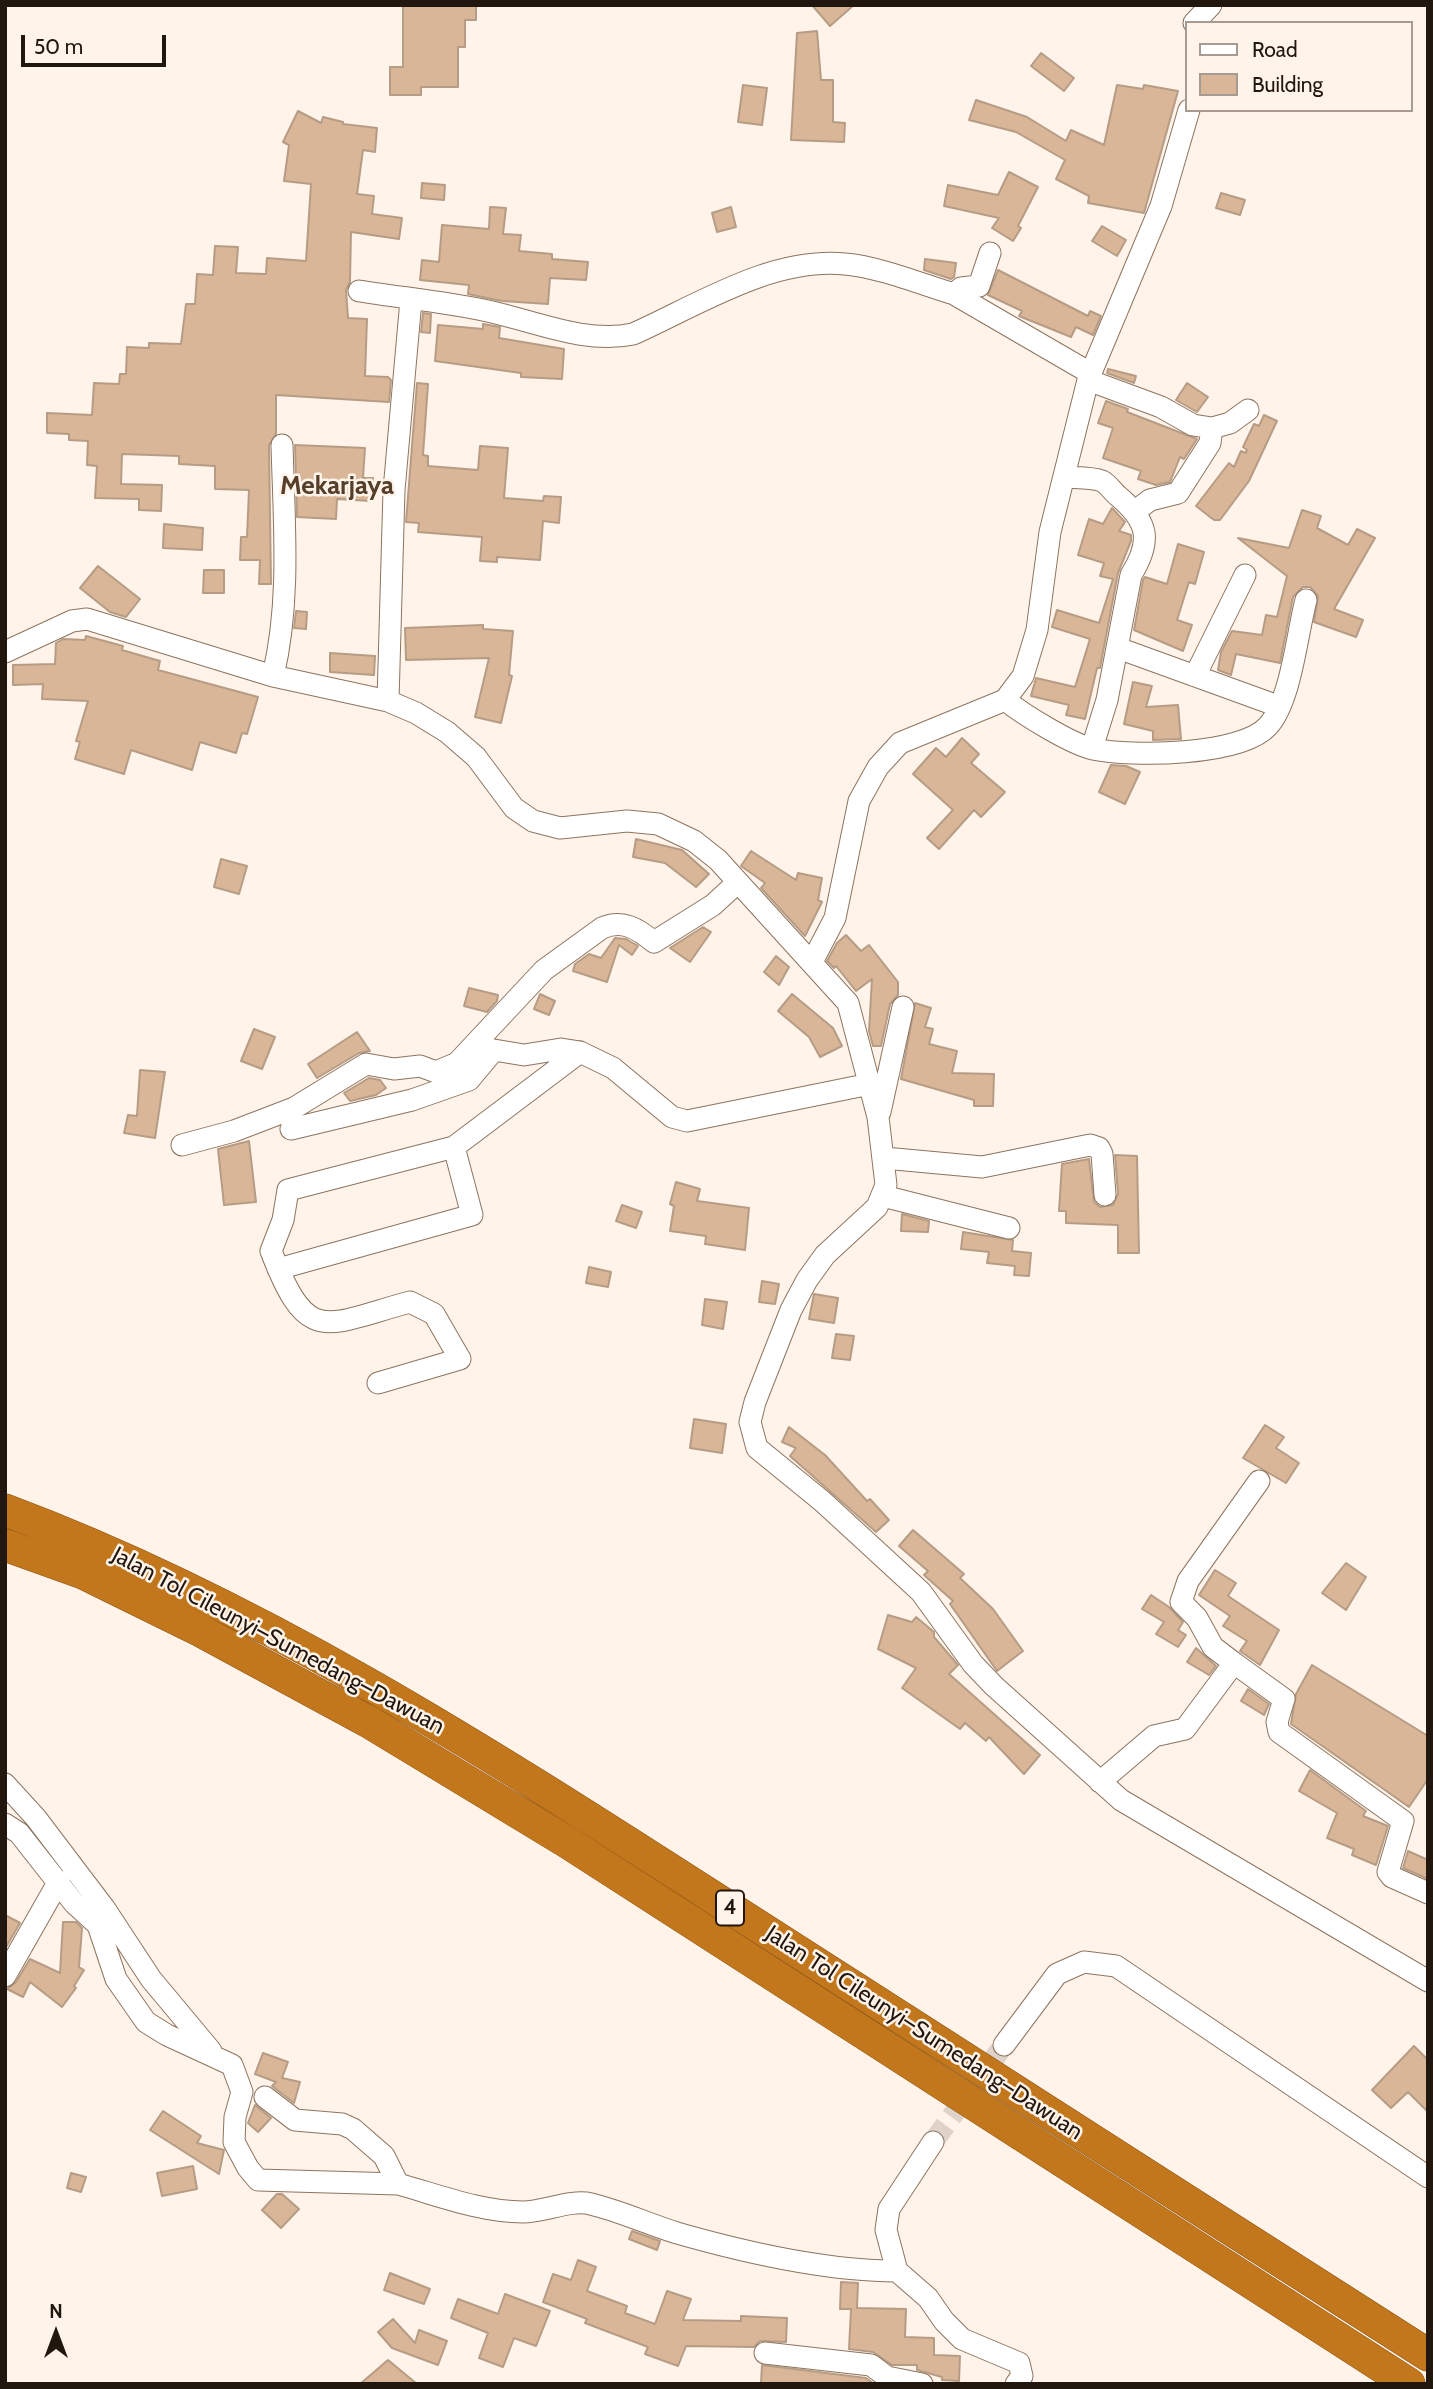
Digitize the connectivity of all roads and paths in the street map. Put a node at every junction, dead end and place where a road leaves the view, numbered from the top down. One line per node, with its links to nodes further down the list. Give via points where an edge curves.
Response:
1 (1212, 5): 2 (street)
2 (1196, 21)
3 (1188, 112): 8 (street, via 1161,206)
4 (990, 253): 6 (street, via 979,286 961,288)
5 (359, 291): 7 (street)
6 (954, 294): 7 (street, via 846,264 816,264 780,270 619,337); 8 (street)
7 (411, 300): 21 (street, via 394,490)
8 (1089, 376): 10 (street, via 1193,425); 12 (street)
9 (1248, 410): 10 (street, via 1230,423)
10 (1212, 428): 13 (street, via 1210,443 1178,494 1150,500)
11 (282, 445): 18 (street, via 286,566 281,642)
12 (1064, 477): 13 (street, via 1101,481); 20 (street, via 1037,630 1023,676)
13 (1134, 512): 16 (street, via 1146,540 1131,575)
14 (1245, 575): 19 (street)
15 (1306, 600): 22 (street, via 1287,688)
16 (1118, 648): 19 (street); 23 (street)
17 (5, 652): 18 (street, via 87,618)
18 (273, 676): 21 (street)
19 (1195, 676): 22 (street)
20 (1005, 700): 23 (street); 25 (street, via 900,743 878,767 859,802 835,918)
21 (388, 701): 24 (street, via 447,732 476,757 514,808 533,821 560,828 627,821 658,824 694,841)
22 (1278, 706): 23 (street, via 1269,726 1250,740 1168,755)
23 (1092, 748)
24 (738, 882): 25 (street); 31 (street, via 713,905 654,942 631,925 603,928 544,970 470,1051 446,1069 366,1065 294,1108)
25 (812, 962): 28 (street, via 848,1003)
26 (903, 1007): 29 (street)
27 (580, 1052): 28 (street, via 613,1068 672,1116 687,1121); 30 (street, via 561,1049 524,1055 494,1050 469,1080 412,1100); 32 (street)
28 (870, 1084): 29 (street)
29 (878, 1117): 33 (street)
30 (291, 1129)
31 (182, 1145)
32 (454, 1147): 37 (street, via 288,1189 271,1251); 37 (street, via 472,1215)
33 (884, 1158): 34 (street, via 982,1167 1090,1145 1101,1154); 35 (street)
34 (1105, 1195)
35 (883, 1196): 36 (street); 43 (street, via 807,1280 766,1368 750,1422 754,1442 762,1454 921,1592 987,1679)
36 (1009, 1228)
37 (278, 1269): 38 (street, via 289,1296 312,1320 330,1324 410,1302 434,1314 460,1359)
38 (378, 1383)
39 (1259, 1481): 42 (street, via 1181,1596 1213,1647)
40 (5, 1510): 58 (highway, Jalan Tol Cileunyi–Sumedang–Dawuan / 4, via 114,1553 380,1690 583,1814)
41 (5, 1545): 61 (highway, Jalan Tol Cileunyi–Sumedang–Dawuan / 4, via 83,1573 201,1631 392,1736 567,1842)
42 (1234, 1663): 43 (street, via 1185,1729 1154,1736); 47 (street, via 1284,1699 1279,1731 1403,1821 1388,1872)
43 (1100, 1782): 49 (street, via 1121,1800)
44 (5, 1784): 51 (street, via 36,1818 151,1979)
45 (5, 1824): 46 (street, via 19,1833)
46 (60, 1881): 48 (street); 51 (street, via 74,1903 98,1925 116,1979 146,2022)
47 (1428, 1894)
48 (5, 1976)
49 (1428, 1981)
50 (1004, 2045): 54 (street, via 1064,1968 1084,1962 1116,1966)
51 (215, 2056): 55 (street, via 232,2065 242,2092 234,2142 258,2180)
52 (265, 2097): 55 (street, via 295,2120 353,2129 384,2155)
53 (933, 2142): 56 (street, via 888,2214 888,2243)
54 (1428, 2178)
55 (398, 2184): 56 (street, via 501,2211 588,2203 745,2250 869,2271)
56 (897, 2271): 60 (street, via 928,2298 962,2339 1019,2363 1022,2376)
57 (765, 2353): 59 (street, via 871,2365 891,2378)
58 (1428, 2355)
59 (922, 2384)
60 (1016, 2384)
61 (1409, 2384)

